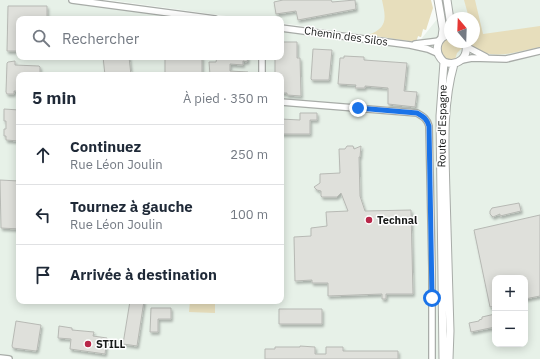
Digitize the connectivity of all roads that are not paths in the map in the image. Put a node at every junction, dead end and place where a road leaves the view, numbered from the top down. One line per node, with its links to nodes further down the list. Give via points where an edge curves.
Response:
1 (72, 0): 5 (street)
2 (438, 0): 8 (main road, via 443,26)
3 (447, 0): 4 (main road)
4 (449, 12)
5 (192, 16)
6 (284, 28): 9 (street, Chemin des Silos)
7 (444, 37): 8 (main road)
8 (441, 39): 9 (street, Chemin des Silos); 13 (main road)
9 (410, 45): 13 (street, Chemin des Silos)
10 (466, 48): 16 (main road)
11 (471, 48): 14 (street)
12 (540, 51): 14 (street, via 506,58)
13 (437, 53): 17 (main road)
14 (488, 58): 16 (street)
15 (262, 60): 19 (street)
16 (462, 60): 18 (main road)
17 (444, 62): 18 (main road); 24 (main road, Route d'Espagne, via 440,116)
18 (454, 64): 25 (main road, Route d'Espagne, via 446,110 445,155)
19 (262, 72)
20 (284, 102): 23 (street, via 417,113 425,117 429,126)
21 (0, 358): 22 (street)
22 (9, 359)
23 (432, 359)
24 (443, 359)
25 (449, 359)

